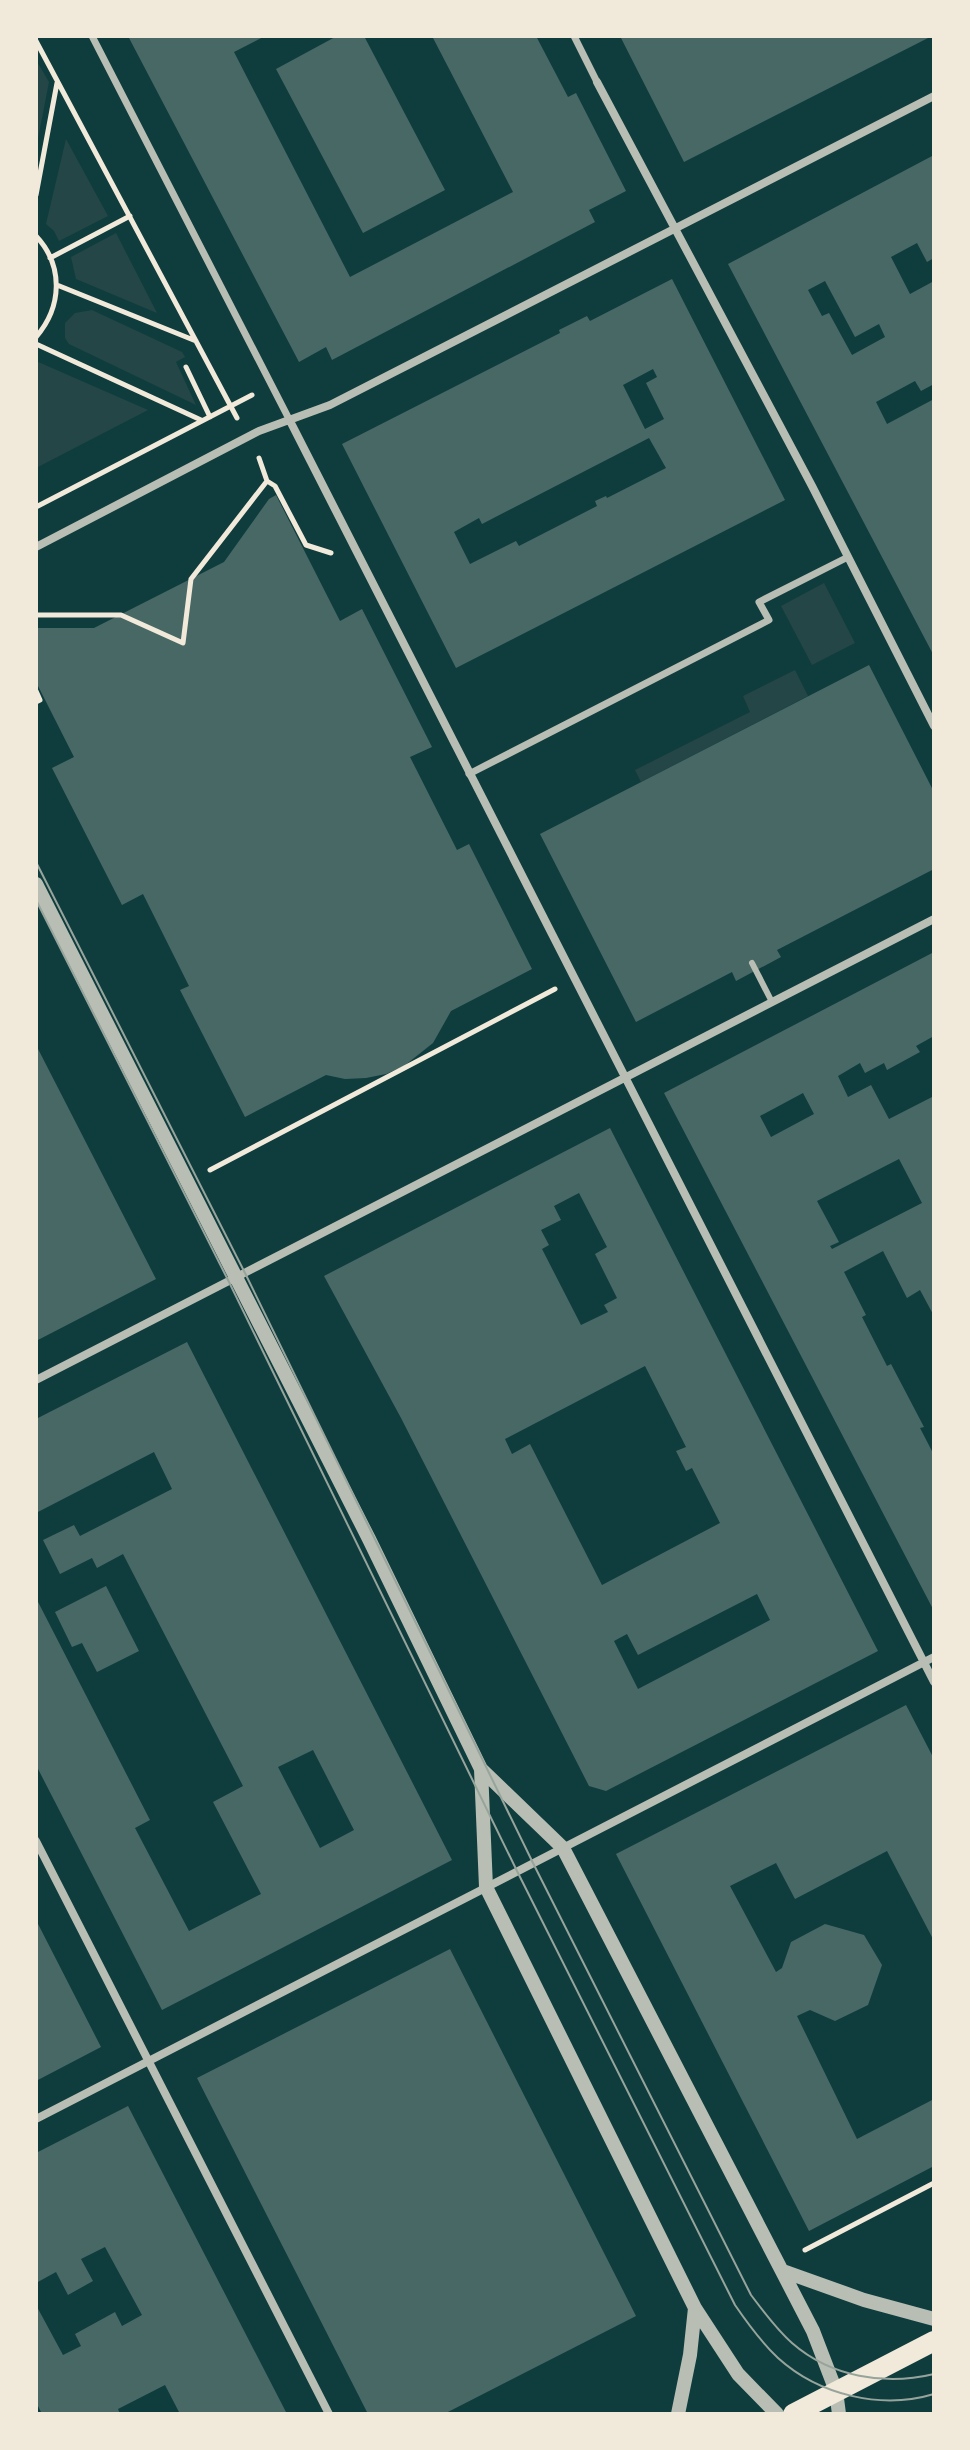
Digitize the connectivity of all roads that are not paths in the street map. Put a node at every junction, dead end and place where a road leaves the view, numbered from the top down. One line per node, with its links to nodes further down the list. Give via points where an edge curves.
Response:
1 (92, 36): 6 (street)
2 (574, 36): 3 (street)
3 (597, 82): 5 (street)
4 (934, 96): 5 (street)
5 (675, 230): 6 (street, via 330,405); 8 (street)
6 (289, 419): 7 (street); 10 (street)
7 (36, 547)
8 (848, 557): 9 (street); 10 (street, via 759,602 769,620)
9 (934, 726)
10 (469, 774): 15 (street)
11 (36, 884): 16 (street)
12 (934, 919): 14 (street)
13 (752, 963): 14 (lane)
14 (772, 1002): 15 (street)
15 (625, 1078): 16 (street); 19 (street)
16 (236, 1278): 17 (street); 21 (street)
17 (36, 1380)
18 (934, 1657): 19 (street)
19 (924, 1662): 20 (street); 23 (street)
20 (934, 1682)
21 (481, 1769): 23 (street); 24 (street)
22 (36, 1841): 25 (street)
23 (563, 1848): 24 (street); 27 (street)
24 (486, 1887): 25 (street); 28 (street)
25 (149, 2061): 26 (street); 32 (street)
26 (36, 2119)
27 (781, 2267): 29 (street, via 864,2300); 31 (street)
28 (695, 2308): 33 (street); 34 (street, via 738,2374)
29 (934, 2319)
30 (934, 2341): 31 (main road)
31 (836, 2391): 35 (main road); 36 (street)
32 (329, 2414)
33 (678, 2414)
34 (777, 2414)
35 (793, 2414)
36 (839, 2414)

